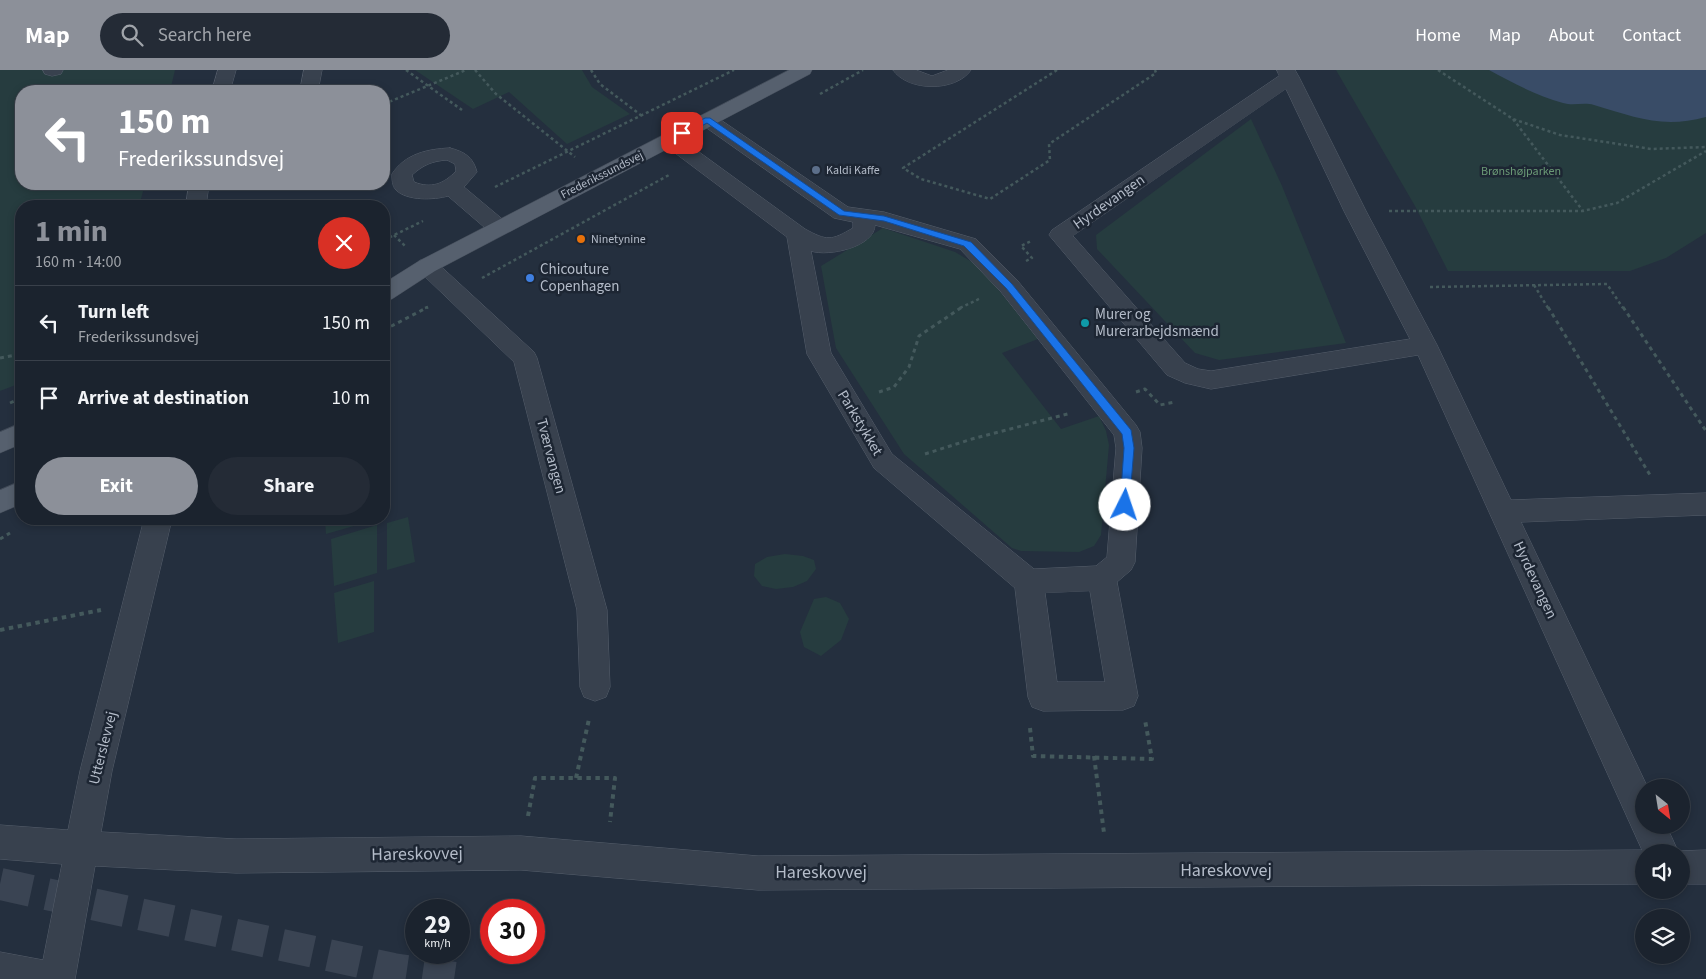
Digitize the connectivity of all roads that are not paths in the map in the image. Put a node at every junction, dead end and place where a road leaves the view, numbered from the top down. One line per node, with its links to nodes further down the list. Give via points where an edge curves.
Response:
1 (227, 70): 7 (street)
2 (313, 70): 8 (street)
3 (803, 70): 9 (main road, Frederikssundsvej)
4 (902, 70): 5 (street, via 921,81 939,82)
5 (962, 70)
6 (1288, 74): 18 (street, Hyrdevangen); 18 (street, Hyrdevangen, via 1060,235 1176,369 1194,377 1212,380)
7 (223, 85)
8 (311, 85)
9 (708, 120): 10 (main road, Frederikssundsvej); 12 (street, via 842,213)
10 (670, 140): 13 (main road, Frederikssundsvej); 14 (street)
11 (459, 194): 13 (street)
12 (864, 216): 14 (street, via 864,231 844,243 820,246); 26 (street, via 884,218 968,244 1009,286 1127,432 1129,448 1121,562)
13 (499, 228): 15 (main road, Frederikssundsvej)
14 (797, 234): 27 (street, Parkstykket, via 819,354 883,461)
15 (427, 266): 16 (main road, Frederikssundsvej); 17 (main road, Frederikssundsvej); 28 (street, Tværvangen, via 525,358 592,610)
16 (390, 280)
17 (390, 289)
18 (1425, 345): 24 (street, Hyrdevangen)
19 (15, 436): 20 (main road)
20 (0, 443)
21 (15, 495): 22 (main road)
22 (0, 502)
23 (1706, 504): 24 (street)
24 (1503, 511): 29 (street, Hyrdevangen)
25 (157, 525): 31 (street, Utterslevvej)
26 (1102, 578): 27 (street); 27 (street, via 1122,696 1043,697)
27 (1028, 582)
28 (595, 687)
29 (1635, 796)
30 (0, 842): 31 (street, Hareskovvej)
31 (80, 848): 32 (street, Hareskovvej, via 236,856 522,853 758,873); 37 (street, Utterslevvej)
32 (1635, 867)
33 (1690, 867): 34 (street)
34 (1706, 867)
35 (0, 970): 36 (street)
36 (48, 979)
37 (56, 979)

